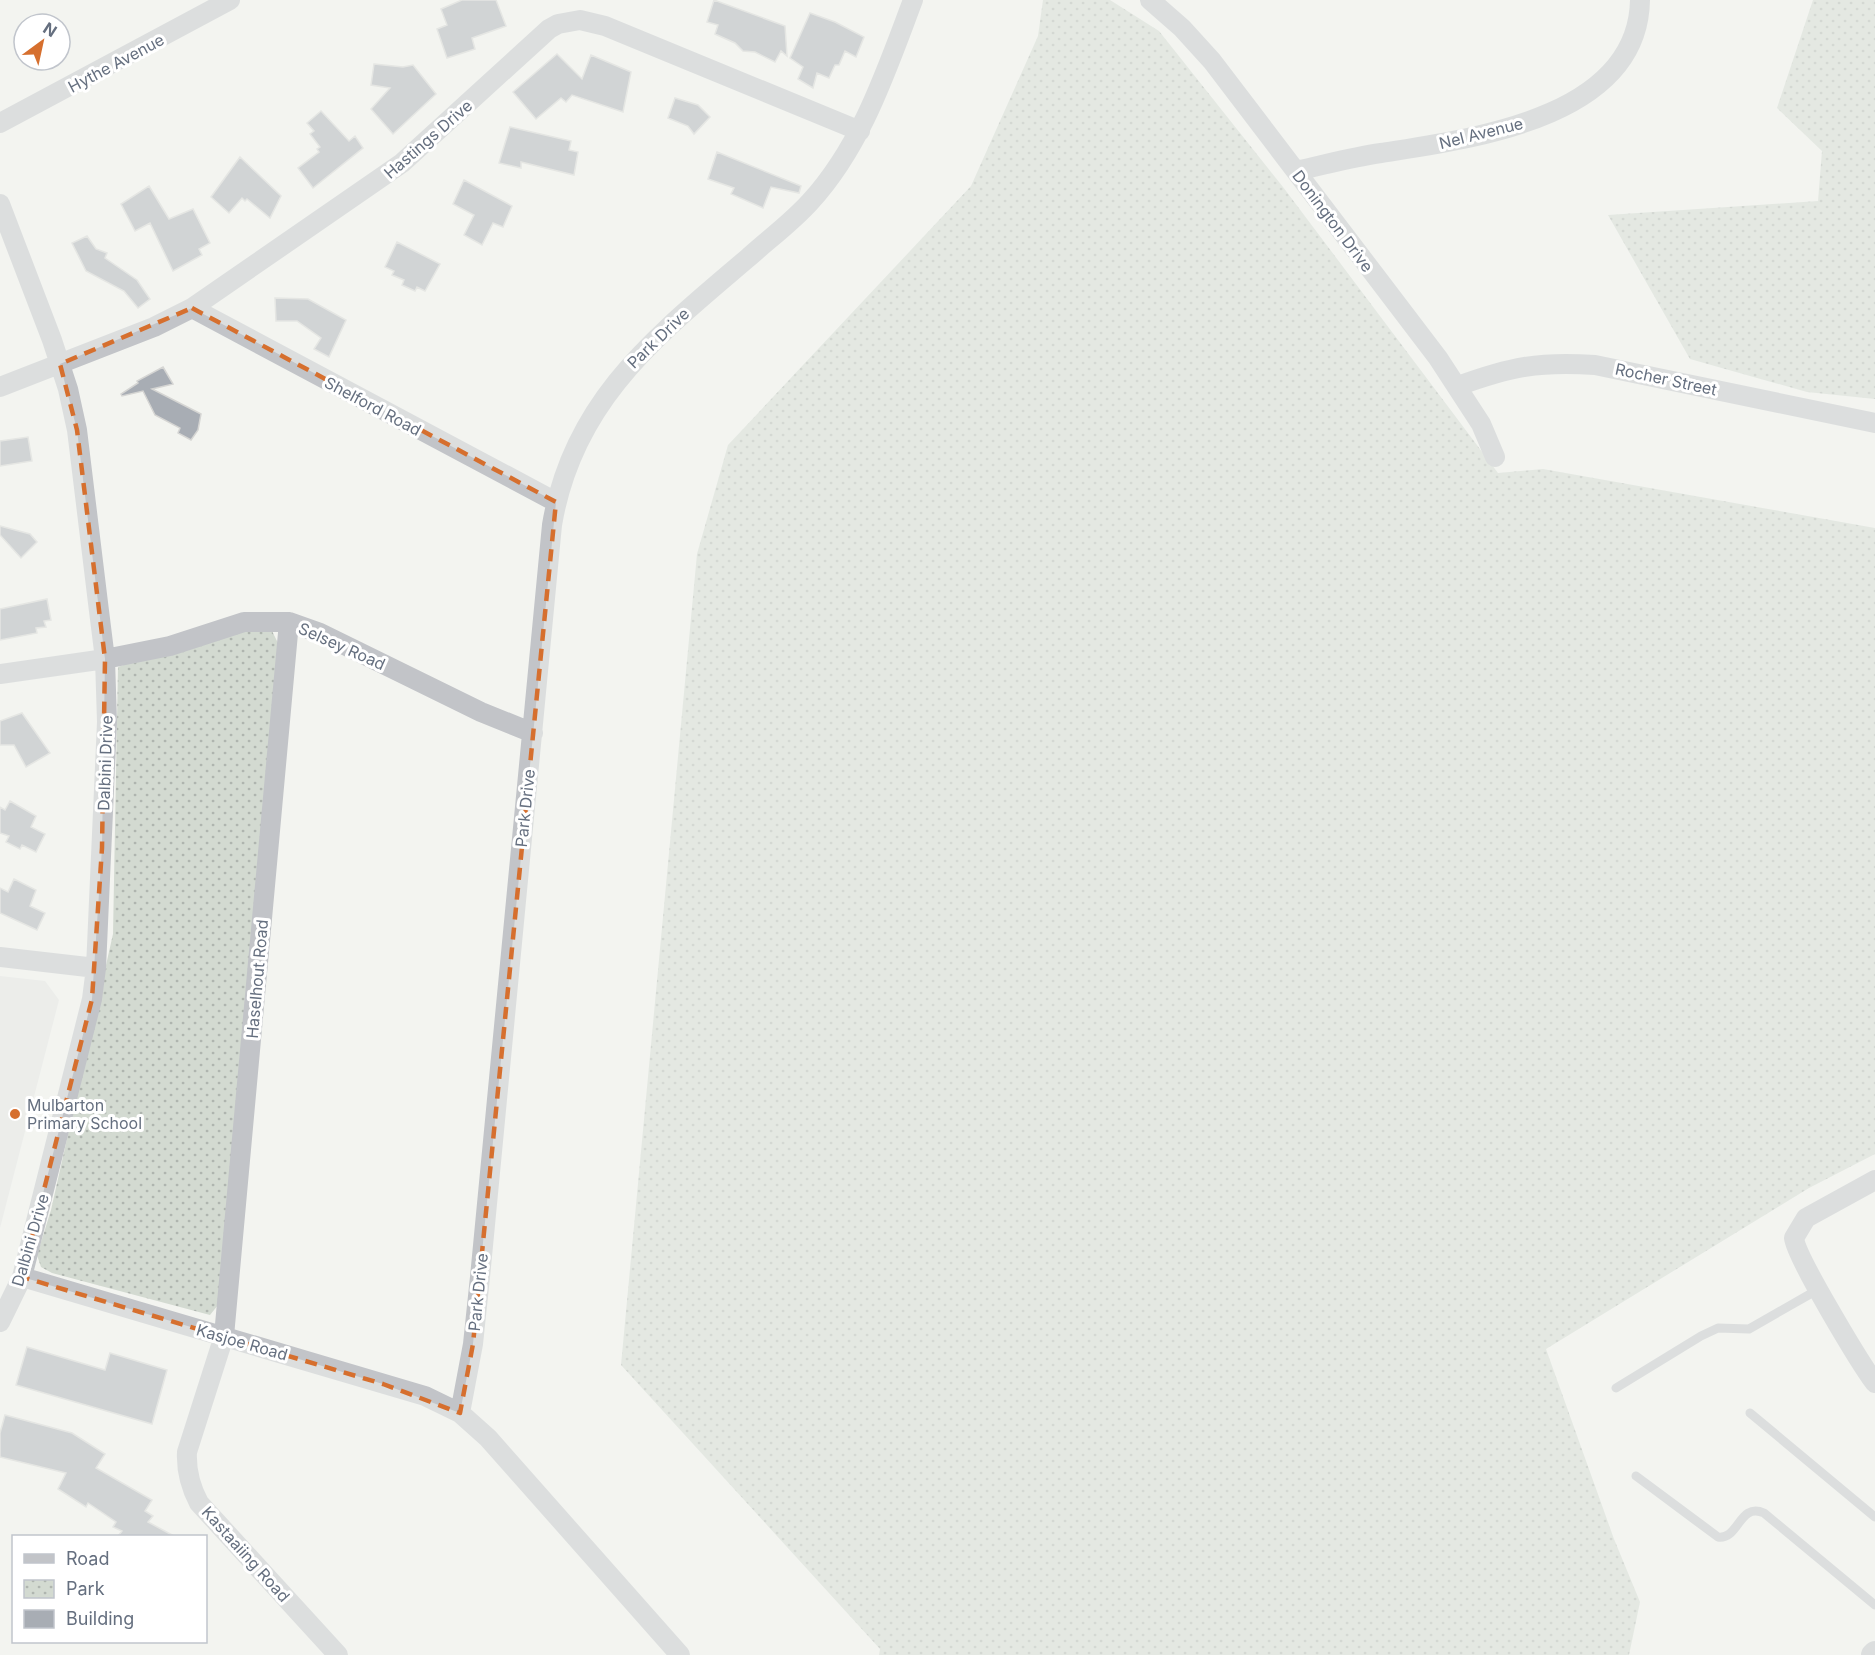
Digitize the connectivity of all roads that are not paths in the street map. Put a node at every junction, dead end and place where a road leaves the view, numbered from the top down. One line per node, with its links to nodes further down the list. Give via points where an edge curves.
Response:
1 (230, 0): 5 (street, Hythe Avenue)
2 (913, 0): 6 (street, Park Drive)
3 (1640, 0): 7 (street, Nel Avenue, via 1635,36 1625,54 1588,91 1560,108 1505,130 1453,143 1379,153)
4 (1154, 1): 7 (street, Donington Drive, via 1194,39)
5 (0, 123)
6 (860, 131): 9 (street, Hastings Drive, via 605,26 580,20 558,24 402,163); 15 (street, Park Drive, via 828,180 802,210 643,349 615,382 578,443)
7 (1296, 171): 11 (street, Donington Drive)
8 (0, 204): 10 (street, Dalbini Drive)
9 (192, 308): 10 (street, Hastings Drive); 15 (street, Shelford Road)
10 (60, 364): 12 (street, Hastings Drive); 17 (street, Dalbini Drive, via 76,430)
11 (1458, 386): 13 (street, Rocher Street, via 1529,364 1595,365); 14 (street, Donington Drive)
12 (0, 387)
13 (1875, 423)
14 (1495, 457)
15 (556, 502): 19 (street, Park Drive)
16 (289, 622): 17 (street, Selsey Road, via 244,622 170,646); 19 (street, Selsey Road); 26 (street, Haselhout Road)
17 (105, 659): 18 (street, Selsey Road); 21 (street, Dalbini Drive, via 107,722)
18 (0, 674)
19 (532, 733): 29 (street, Park Drive, via 473,1344)
20 (0, 957): 21 (street)
21 (96, 968): 23 (street, Dalbini Drive, via 75,1075)
22 (1875, 1180): 24 (street, via 1803,1220 1794,1238)
23 (22, 1277): 25 (street, Dalbini Drive); 26 (street, Kasjoe Road)
24 (1819, 1289): 27 (street); 28 (lane, via 1749,1329 1718,1328 1701,1336)
25 (0, 1322)
26 (224, 1336): 29 (street, Kasjoe Road, via 425,1396); 34 (street, Kastaaiing Road, via 187,1452 192,1490 199,1503)
27 (1875, 1383)
28 (1616, 1388)
29 (460, 1413): 35 (street, via 488,1438)
30 (1750, 1413): 32 (lane)
31 (1636, 1476): 33 (lane, via 1720,1538 1730,1535 1748,1512 1764,1513)
32 (1875, 1517)
33 (1875, 1605)
34 (338, 1655)
35 (680, 1655)

